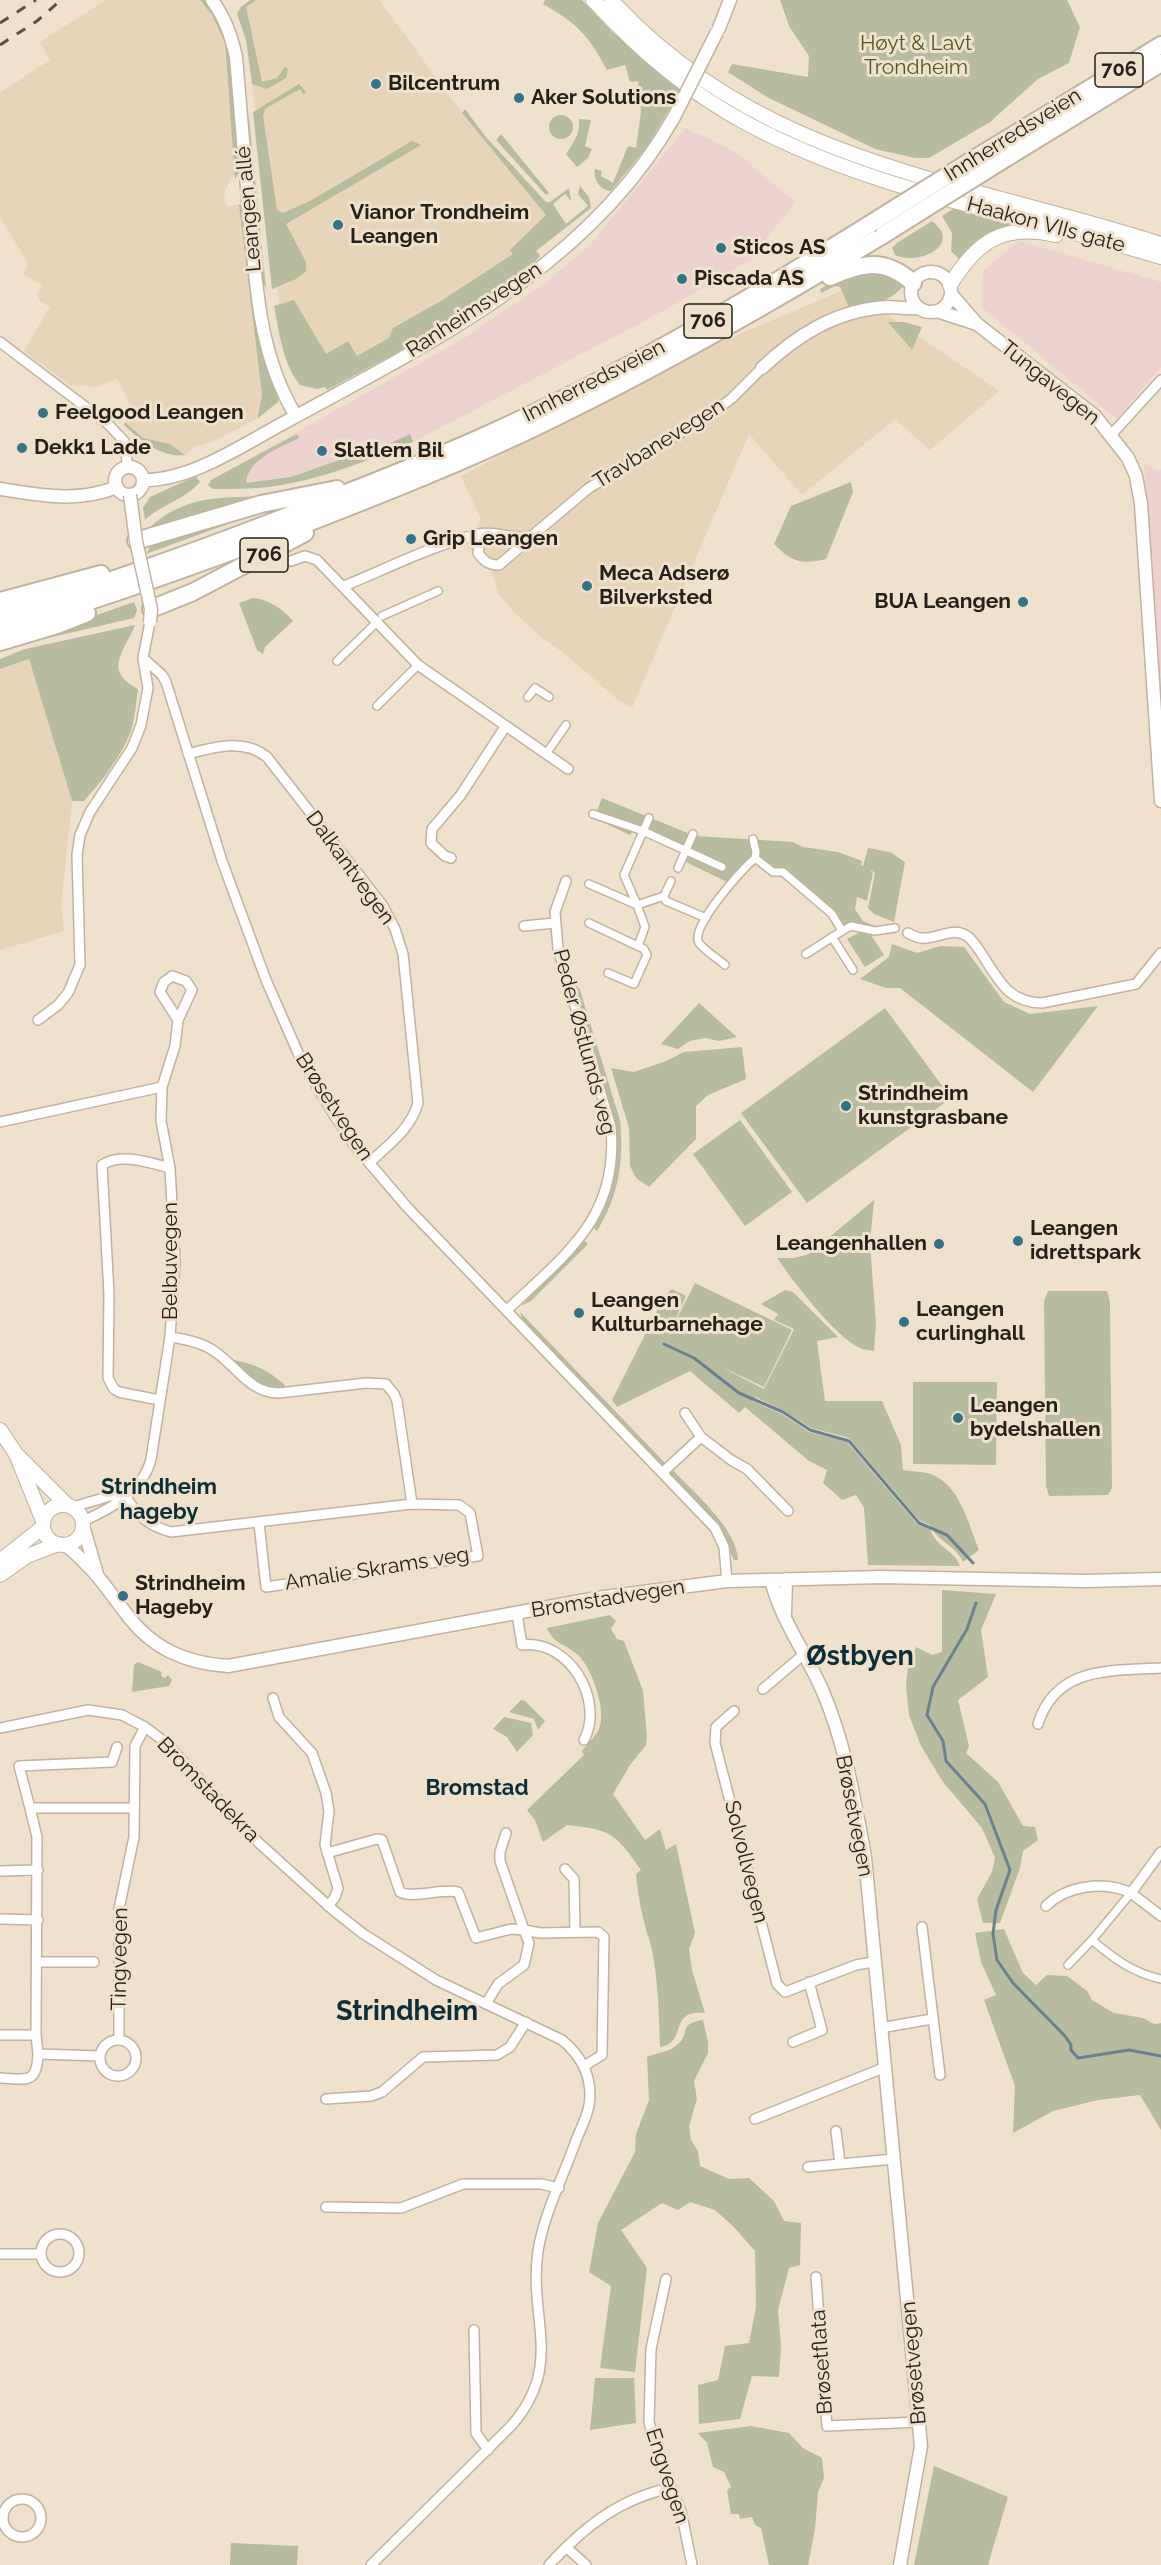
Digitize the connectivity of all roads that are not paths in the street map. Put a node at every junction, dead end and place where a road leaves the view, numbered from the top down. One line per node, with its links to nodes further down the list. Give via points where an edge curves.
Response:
1 (212, 0): 21 (street, Leangen allé, via 231,35 236,57 264,342)
2 (593, 0): 8 (main road, Haakon VIIs gate, via 679,80 721,109 785,143 877,178)
3 (611, 0): 9 (main road, Haakon VIIs gate, via 686,68 791,131 883,166)
4 (730, 0): 21 (street, Ranheimsvegen, bridge, via 674,117 652,152 607,207 538,269 482,310)
5 (1161, 45): 7 (highway, Innherredsveien / 706, bridge, via 977,157)
6 (1161, 63): 7 (highway, Innherredsveien / 706, bridge, via 998,163)
7 (876, 230): 13 (highway, Innherredsveien / 706); 27 (highway, Innherredsveien / 706, via 588,385)
8 (1094, 237): 10 (main road, Haakon VIIs gate); 12 (main road, via 1073,239 1030,231 1003,235 972,254)
9 (1161, 244)
10 (1161, 257)
11 (912, 287): 12 (street, via 920,275 930,271 940,273); 13 (highway, 706, via 889,267 861,266); 14 (street, Travbanevegen); 15 (street, via 913,301)
12 (951, 290): 16 (street, via 945,306); 17 (street, Tungavegen)
13 (769, 303): 27 (highway, Innherredsveien / 706, via 548,422 489,449)
14 (889, 307): 15 (street, Travbanevegen); 19 (street, Travbanevegen, via 846,315 809,330)
15 (919, 308): 16 (street)
16 (937, 311): 17 (street, Tungavegen)
17 (977, 324): 22 (street, Tungavegen, via 1080,402)
18 (0, 342): 23 (street, via 108,424 124,441)
19 (762, 368): 30 (street, Travbanevegen, via 717,411 589,488)
20 (1161, 380): 22 (street)
21 (296, 416): 24 (street, Ranheimsvegen, via 200,466 164,479)
22 (1111, 435): 53 (street, Tungavegen, via 1128,458 1139,488)
23 (128, 468): 24 (street, via 136,469); 25 (street, via 118,474)
24 (143, 480): 28 (street, via 140,490)
25 (117, 487): 26 (street, via 72,497); 28 (street)
26 (0, 489)
27 (373, 490): 31 (highway, 706, via 261,504); 33 (highway, Innherredsveien / 706); 38 (highway, 706)
28 (130, 495): 31 (street, bridge)
29 (481, 534): 30 (street); 30 (street, Travbanevegen, via 478,553 491,565 499,565); 34 (street, via 456,540)
30 (526, 538)
31 (136, 541): 38 (street, bridge)
32 (291, 561): 34 (street, via 310,556)
33 (155, 573): 36 (highway, 706, via 107,572); 37 (highway, 706); 40 (highway, 706); 41 (highway, 706, via 57,625)
34 (344, 586): 39 (street)
35 (438, 591): 39 (street)
36 (0, 601)
37 (0, 615)
38 (151, 615): 42 (street)
39 (380, 619): 43 (street); 44 (street)
40 (0, 629)
41 (0, 642)
42 (143, 658): 50 (street, Brøsetvegen, via 166,682); 83 (street, via 148,688 137,735 80,835 80,965 68,993)
43 (337, 661)
44 (418, 665): 47 (street); 49 (street)
45 (528, 697): 46 (street, via 535,688)
46 (549, 698)
47 (377, 706)
48 (566, 724): 51 (street)
49 (505, 727): 51 (street); 60 (street, via 460,796 432,829 431,843)
50 (188, 754): 87 (street, Brøsetvegen, via 242,915 288,1034 318,1090); 87 (street, Dalkantvegen, via 243,745 260,751 382,906 395,929 403,954 418,1103 404,1130)
51 (546, 754): 52 (street)
52 (568, 769)
53 (1161, 801)
54 (593, 814): 56 (street)
55 (649, 818): 56 (street)
56 (643, 831): 59 (street); 68 (street, via 624,875)
57 (693, 834): 59 (street)
58 (753, 838): 61 (street)
59 (686, 850): 62 (street); 63 (street)
60 (451, 858)
61 (755, 858): 69 (street); 74 (street, via 773,872 783,872 832,914)
62 (722, 867)
63 (678, 868)
64 (566, 881): 70 (street, Peder Østlunds veg)
65 (671, 881): 67 (street)
66 (589, 884): 68 (street)
67 (664, 897): 68 (street); 69 (street)
68 (637, 905): 77 (street, via 645,927)
69 (706, 918): 80 (street, via 699,943)
70 (555, 923): 72 (street); 89 (street, Peder Østlunds veg, via 558,949 611,1128 610,1174 597,1212 577,1243)
71 (590, 923): 77 (street)
72 (524, 926)
73 (895, 928): 74 (street, via 875,931 851,926)
74 (842, 931): 76 (street)
75 (908, 933): 78 (street, via 922,938 951,932 965,935 1008,992 1031,1003 1136,984)
76 (832, 937): 79 (street); 81 (street)
77 (638, 946): 82 (street, via 647,955 634,984)
78 (1161, 953)
79 (806, 954)
80 (725, 965)
81 (853, 970)
82 (608, 973)
83 (38, 1020)
84 (178, 1020): 84 (street, Belbuvegen, via 192,990 186,981 172,976 160,992); 85 (street, Belbuvegen, via 175,1046)
85 (162, 1087): 86 (street); 88 (street, Belbuvegen, via 161,1122)
86 (0, 1122)
87 (369, 1163): 89 (street, Brøsetvegen)
88 (170, 1168): 90 (street, Belbuvegen, via 175,1262); 91 (street, via 130,1160 102,1166 109,1294 108,1378 119,1392)
89 (507, 1310): 96 (street, Brøsetvegen)
90 (170, 1337): 91 (street, Belbuvegen); 98 (street, via 202,1344 216,1352 248,1382 265,1392 386,1384 397,1401)
91 (159, 1400): 97 (street, Belbuvegen, via 149,1467 140,1483)
92 (685, 1413): 94 (street)
93 (0, 1430): 95 (main road)
94 (701, 1437): 96 (street); 100 (street, via 747,1468)
95 (16, 1454): 99 (main road); 102 (main road)
96 (662, 1473): 111 (street, Brøsetvegen, via 715,1528 724,1547)
97 (125, 1495): 99 (street); 101 (street, via 146,1522 171,1532); 103 (street, Belbuvegen)
98 (412, 1504): 101 (street); 101 (street, Amalie Skrams veg, via 459,1505 470,1513 478,1556 266,1587)
99 (70, 1506): 102 (main road, via 55,1506); 103 (main road)
100 (788, 1511)
101 (259, 1523)
102 (43, 1524): 104 (main road, via 48,1538); 105 (main road)
103 (83, 1524): 104 (main road, via 76,1540); 106 (street, Bromstadvegen)
104 (60, 1544): 106 (street, Bromstadvegen); 107 (main road, via 37,1551)
105 (0, 1561)
106 (98, 1574): 112 (street, Bromstadvegen, via 144,1636 165,1650 205,1665 253,1663)
107 (0, 1575)
108 (786, 1579): 109 (street, Bromstadvegen); 110 (street, Bromstadvegen); 113 (street)
109 (1161, 1579)
110 (771, 1580): 111 (street, Bromstadvegen); 113 (street, Brøsetvegen)
111 (727, 1581): 112 (street, Bromstadvegen, via 597,1598)
112 (517, 1614): 122 (street, via 522,1645 542,1645 571,1663 579,1675 591,1715)
113 (784, 1616): 114 (street, Brøsetvegen)
114 (804, 1654): 116 (street); 144 (street, Brøsetvegen, via 830,1710 853,1797 865,1857)
115 (1161, 1668): 119 (street, via 1097,1673 1075,1679 1051,1696)
116 (763, 1689)
117 (273, 1698): 128 (street, via 279,1717 315,1760 328,1803)
118 (734, 1712): 147 (street, Solvollvegen, via 717,1728 715,1743 777,1984 785,1992)
119 (1038, 1724)
120 (145, 1727): 121 (street, Bromstadekra, via 122,1715 88,1710); 125 (street, Tingvegen, via 135,1746); 133 (street, Bromstadekra, via 165,1742 259,1843)
121 (0, 1728)
122 (584, 1740)
123 (117, 1747): 124 (street, via 112,1762 19,1766)
124 (30, 1808): 125 (street); 130 (street, via 37,1837)
125 (134, 1808): 154 (street, Tingvegen, via 132,1848 118,1922)
126 (506, 1833): 139 (street, via 500,1861)
127 (1161, 1852): 132 (street)
128 (327, 1853): 133 (street, via 338,1888); 139 (street, via 380,1839 402,1894 458,1892 476,1938 511,1929)
129 (565, 1869): 140 (street, via 574,1879)
130 (38, 1870): 131 (street); 137 (street)
131 (0, 1871)
132 (1131, 1893): 134 (street, via 1118,1888 1079,1888 1061,1894); 135 (street); 141 (street)
133 (328, 1906): 148 (street, Bromstadekra, via 402,1961)
134 (1046, 1906)
135 (1161, 1916)
136 (0, 1919): 137 (street)
137 (38, 1920): 142 (street)
138 (921, 1927): 149 (street)
139 (524, 1930): 140 (street); 148 (street, via 530,1943 524,1965 498,1984)
140 (575, 1932): 158 (street, via 598,1932 604,1937 602,2055)
141 (1092, 1940): 145 (street); 146 (street, via 1122,1964)
142 (37, 1962): 143 (street, Tingvegen); 153 (street)
143 (94, 1962)
144 (873, 1962): 147 (street, Solvollvegen); 151 (street, Brøsetvegen)
145 (1068, 1965)
146 (1161, 1978)
147 (809, 1982): 155 (street, via 822,2030)
148 (486, 2004): 150 (street, Bromstadekra)
149 (932, 2019): 151 (street); 160 (street)
150 (526, 2022): 158 (street, Bromstadekra, via 562,2040); 162 (street, via 510,2047 497,2055 423,2057 382,2092)
151 (880, 2028): 159 (street, Brøsetvegen)
152 (0, 2035): 153 (street)
153 (36, 2035): 156 (street)
154 (119, 2040): 157 (street, Tingvegen, via 106,2045); 157 (street, Tingvegen, via 135,2051 131,2070 118,2076 112,2074 102,2065)
155 (793, 2042)
156 (38, 2054): 157 (street); 161 (street, via 34,2076)
157 (100, 2056)
158 (584, 2066): 168 (street, Bromstadekra, via 590,2102)
159 (886, 2067): 163 (street); 165 (street, Brøsetvegen)
160 (940, 2075)
161 (0, 2078)
162 (326, 2099)
163 (755, 2119)
164 (836, 2131): 166 (street)
165 (894, 2159): 166 (street); 175 (street, Brøsetvegen)
166 (840, 2164): 167 (street)
167 (808, 2167)
168 (559, 2188): 169 (street, via 541,2184 463,2184 401,2208); 176 (street, Bromstadekra, via 541,2236 536,2267 542,2341 539,2378 521,2415)
169 (326, 2207)
170 (0, 2254): 171 (street)
171 (41, 2254): 171 (street, via 45,2265 60,2272 71,2269 79,2253 71,2238 60,2234 49,2238)
172 (816, 2277): 175 (street, Brøsetflata, via 827,2426)
173 (666, 2279): 177 (street, Engvegen, via 651,2349 648,2407 653,2441)
174 (474, 2330): 176 (street, via 476,2433)
175 (919, 2422): 184 (street, Brøsetvegen, via 921,2446)
176 (488, 2450): 180 (street, Bromstadekra)
177 (671, 2488): 179 (street, via 645,2494 613,2509); 183 (street, Engvegen, via 681,2511)
178 (1, 2517): 178 (street, via 6,2529 22,2537 38,2529 41,2517 37,2505 25,2498 7,2505)
179 (566, 2547): 181 (street); 182 (street)
180 (371, 2565)
181 (549, 2565)
182 (586, 2565)
183 (692, 2565)
184 (900, 2565)

